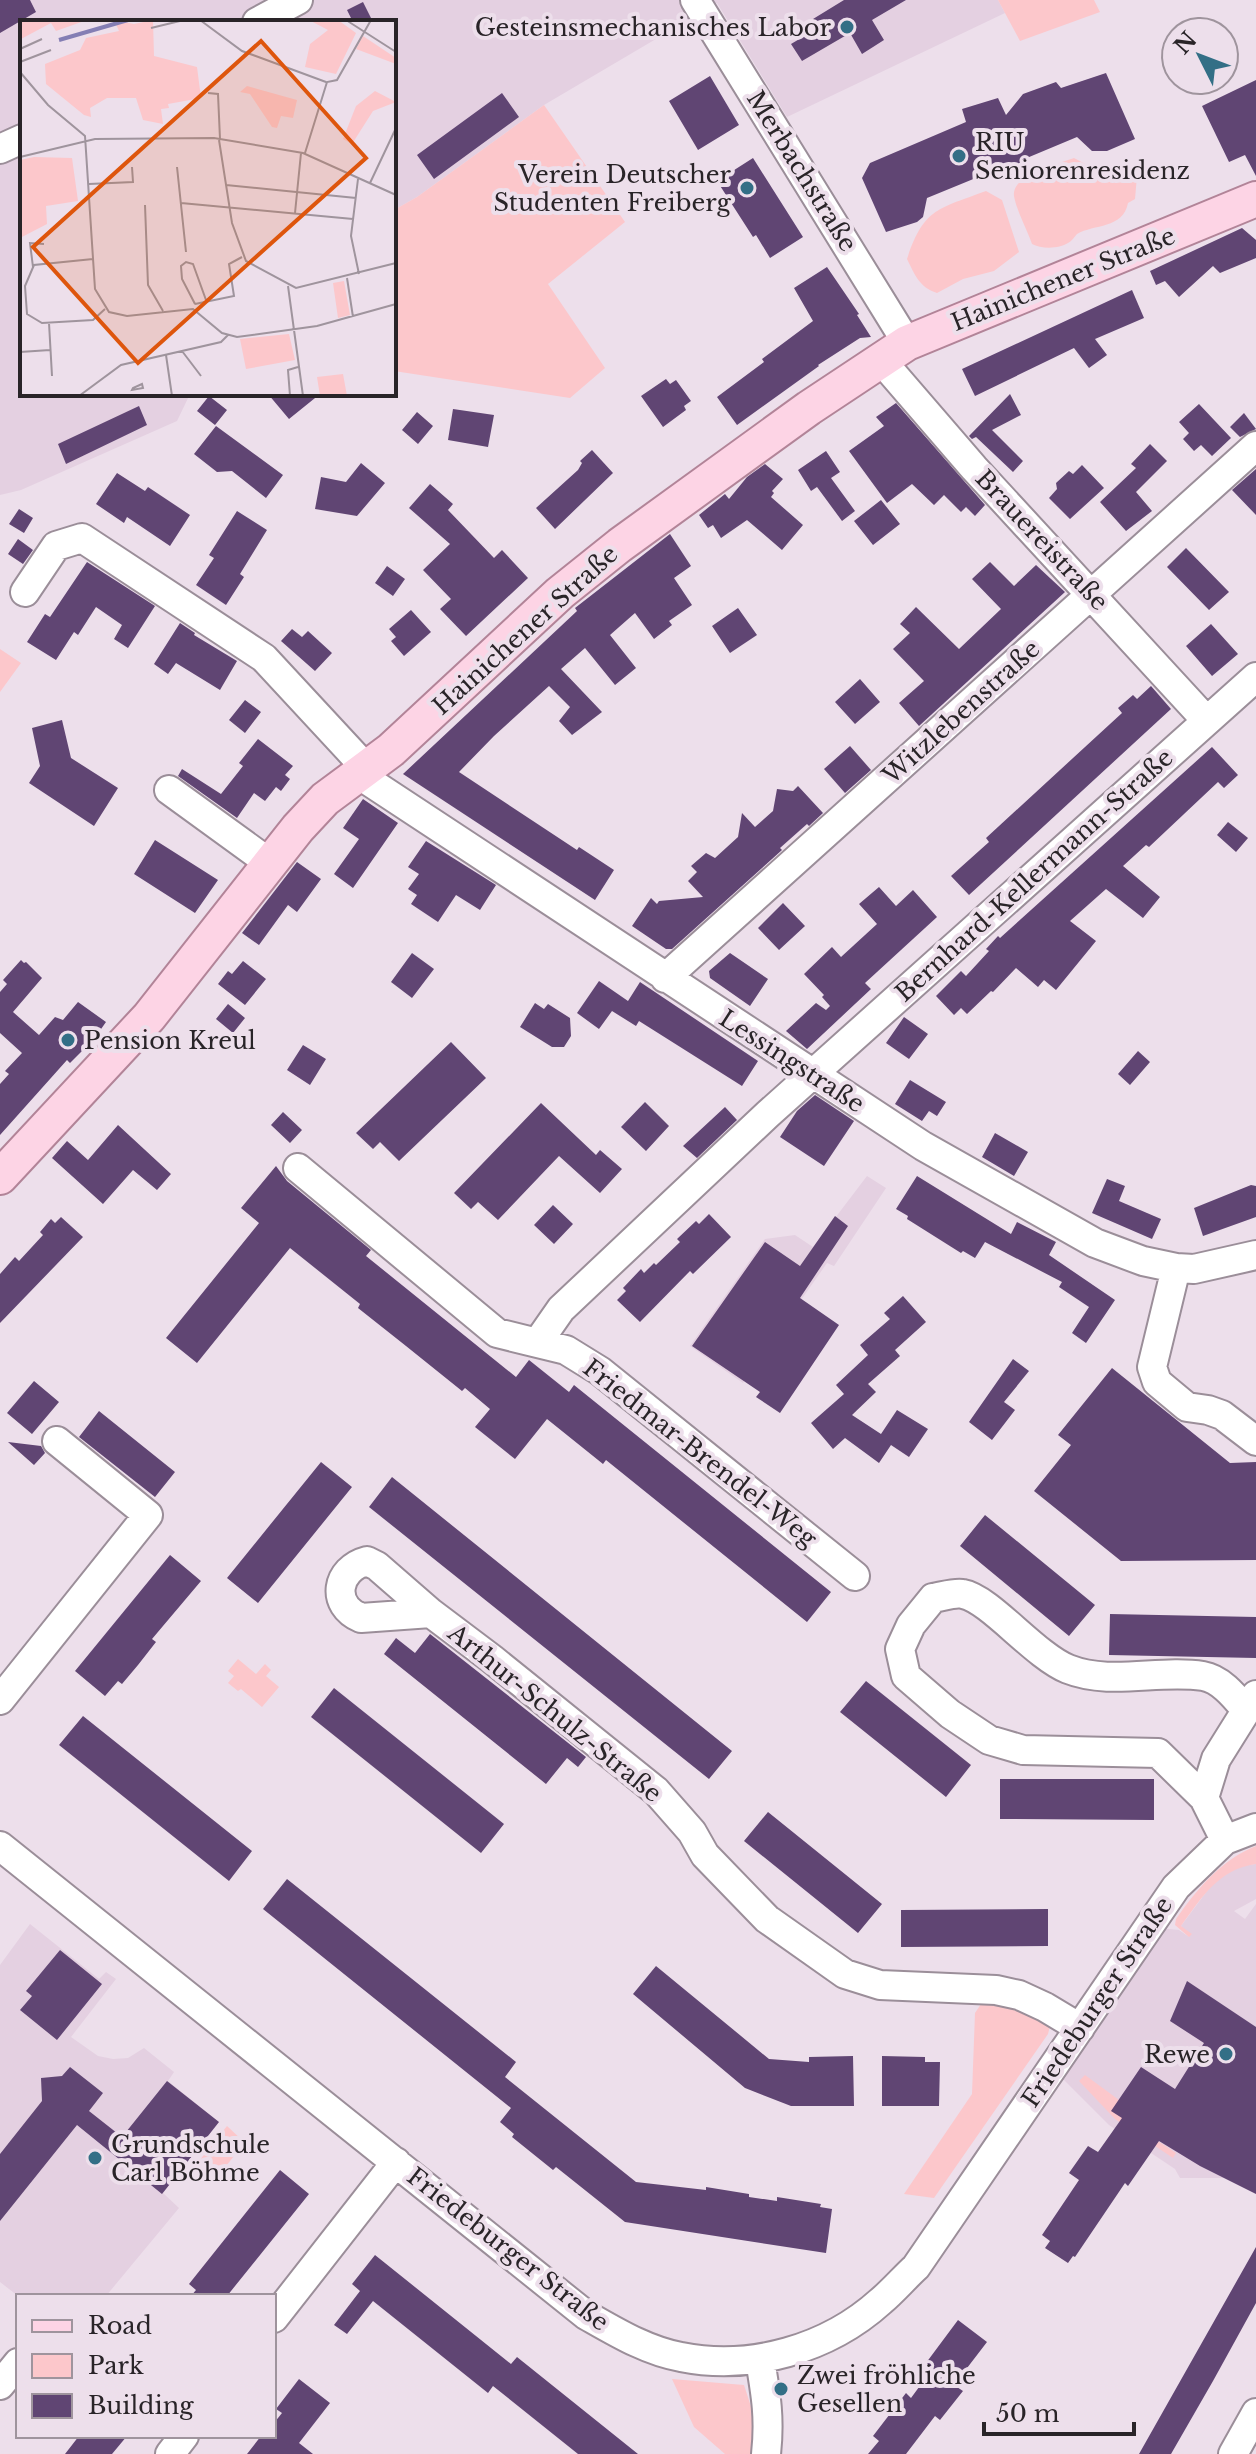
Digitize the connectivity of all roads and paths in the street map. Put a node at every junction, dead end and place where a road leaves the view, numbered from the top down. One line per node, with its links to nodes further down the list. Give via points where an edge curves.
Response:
1 (298, 0): 3 (street)
2 (695, 0): 7 (street, Merbachstraße)
3 (261, 20)
4 (20, 140): 5 (street)
5 (0, 149)
6 (1256, 199): 7 (main road, Hainichener Straße)
7 (893, 351): 10 (street, Brauereistraße, via 974,468); 13 (main road, Hainichener Straße, via 620,545)
8 (1256, 446): 10 (street, Witzlebenstraße)
9 (25, 592): 13 (street, Lessingstraße, via 56,546 82,538 264,658)
10 (1092, 593): 12 (street, Brauereistraße); 16 (street, Witzlebenstraße)
11 (1256, 677): 12 (street, Bernhard-Kellermann-Straße)
12 (1206, 720): 17 (street, Bernhard-Kellermann-Straße)
13 (362, 771): 15 (main road, Hainichener Straße, via 325,799); 16 (street, Lessingstraße)
14 (169, 790): 15 (street)
15 (271, 864): 19 (main road, Hainichener Straße, via 149,1017)
16 (665, 978): 17 (street, Lessingstraße)
17 (813, 1074): 21 (street, Lessingstraße, via 923,1146 1095,1243); 22 (street, via 561,1309)
18 (298, 1168): 22 (street, Friedmar-Brendel-Weg, via 497,1333)
19 (0, 1177)
20 (1256, 1255): 21 (street, Lessingstraße)
21 (1176, 1268): 24 (street, via 1152,1367 1157,1382 1187,1407 1222,1415)
22 (538, 1342): 25 (street, Friedmar-Brendel-Weg, via 566,1350 600,1371)
23 (57, 1441): 27 (street, via 148,1515)
24 (1256, 1441)
25 (855, 1576)
26 (431, 1613): 33 (street, Arthur-Schulz-Straße, via 656,1791 705,1855 767,1919 845,1974 880,1985 1019,1995)
27 (0, 1700)
28 (1251, 1703): 29 (street, via 1216,1759); 29 (street, via 1205,1676 1099,1676 1069,1669 1040,1654 988,1608 963,1594 933,1598 911,1625 900,1649 906,1676 989,1740 1023,1750 1158,1753)
29 (1204, 1798): 31 (street)
30 (1256, 1828): 31 (street, Friedeburger Straße)
31 (1225, 1840): 33 (street, Friedeburger Straße, via 1176,1887)
32 (0, 1846): 34 (street, Friedeburger Straße)
33 (1080, 2028): 36 (street, Friedeburger Straße, via 916,2267 841,2330)
34 (396, 2162): 35 (street); 36 (street, Friedeburger Straße, via 586,2315 616,2332 681,2357)
35 (276, 2315)
36 (760, 2360): 42 (street, via 770,2426)
37 (16, 2365): 38 (street)
38 (0, 2385)
39 (1256, 2413): 43 (street)
40 (182, 2438): 41 (street)
41 (170, 2454)
42 (766, 2454)
43 (1233, 2454)

